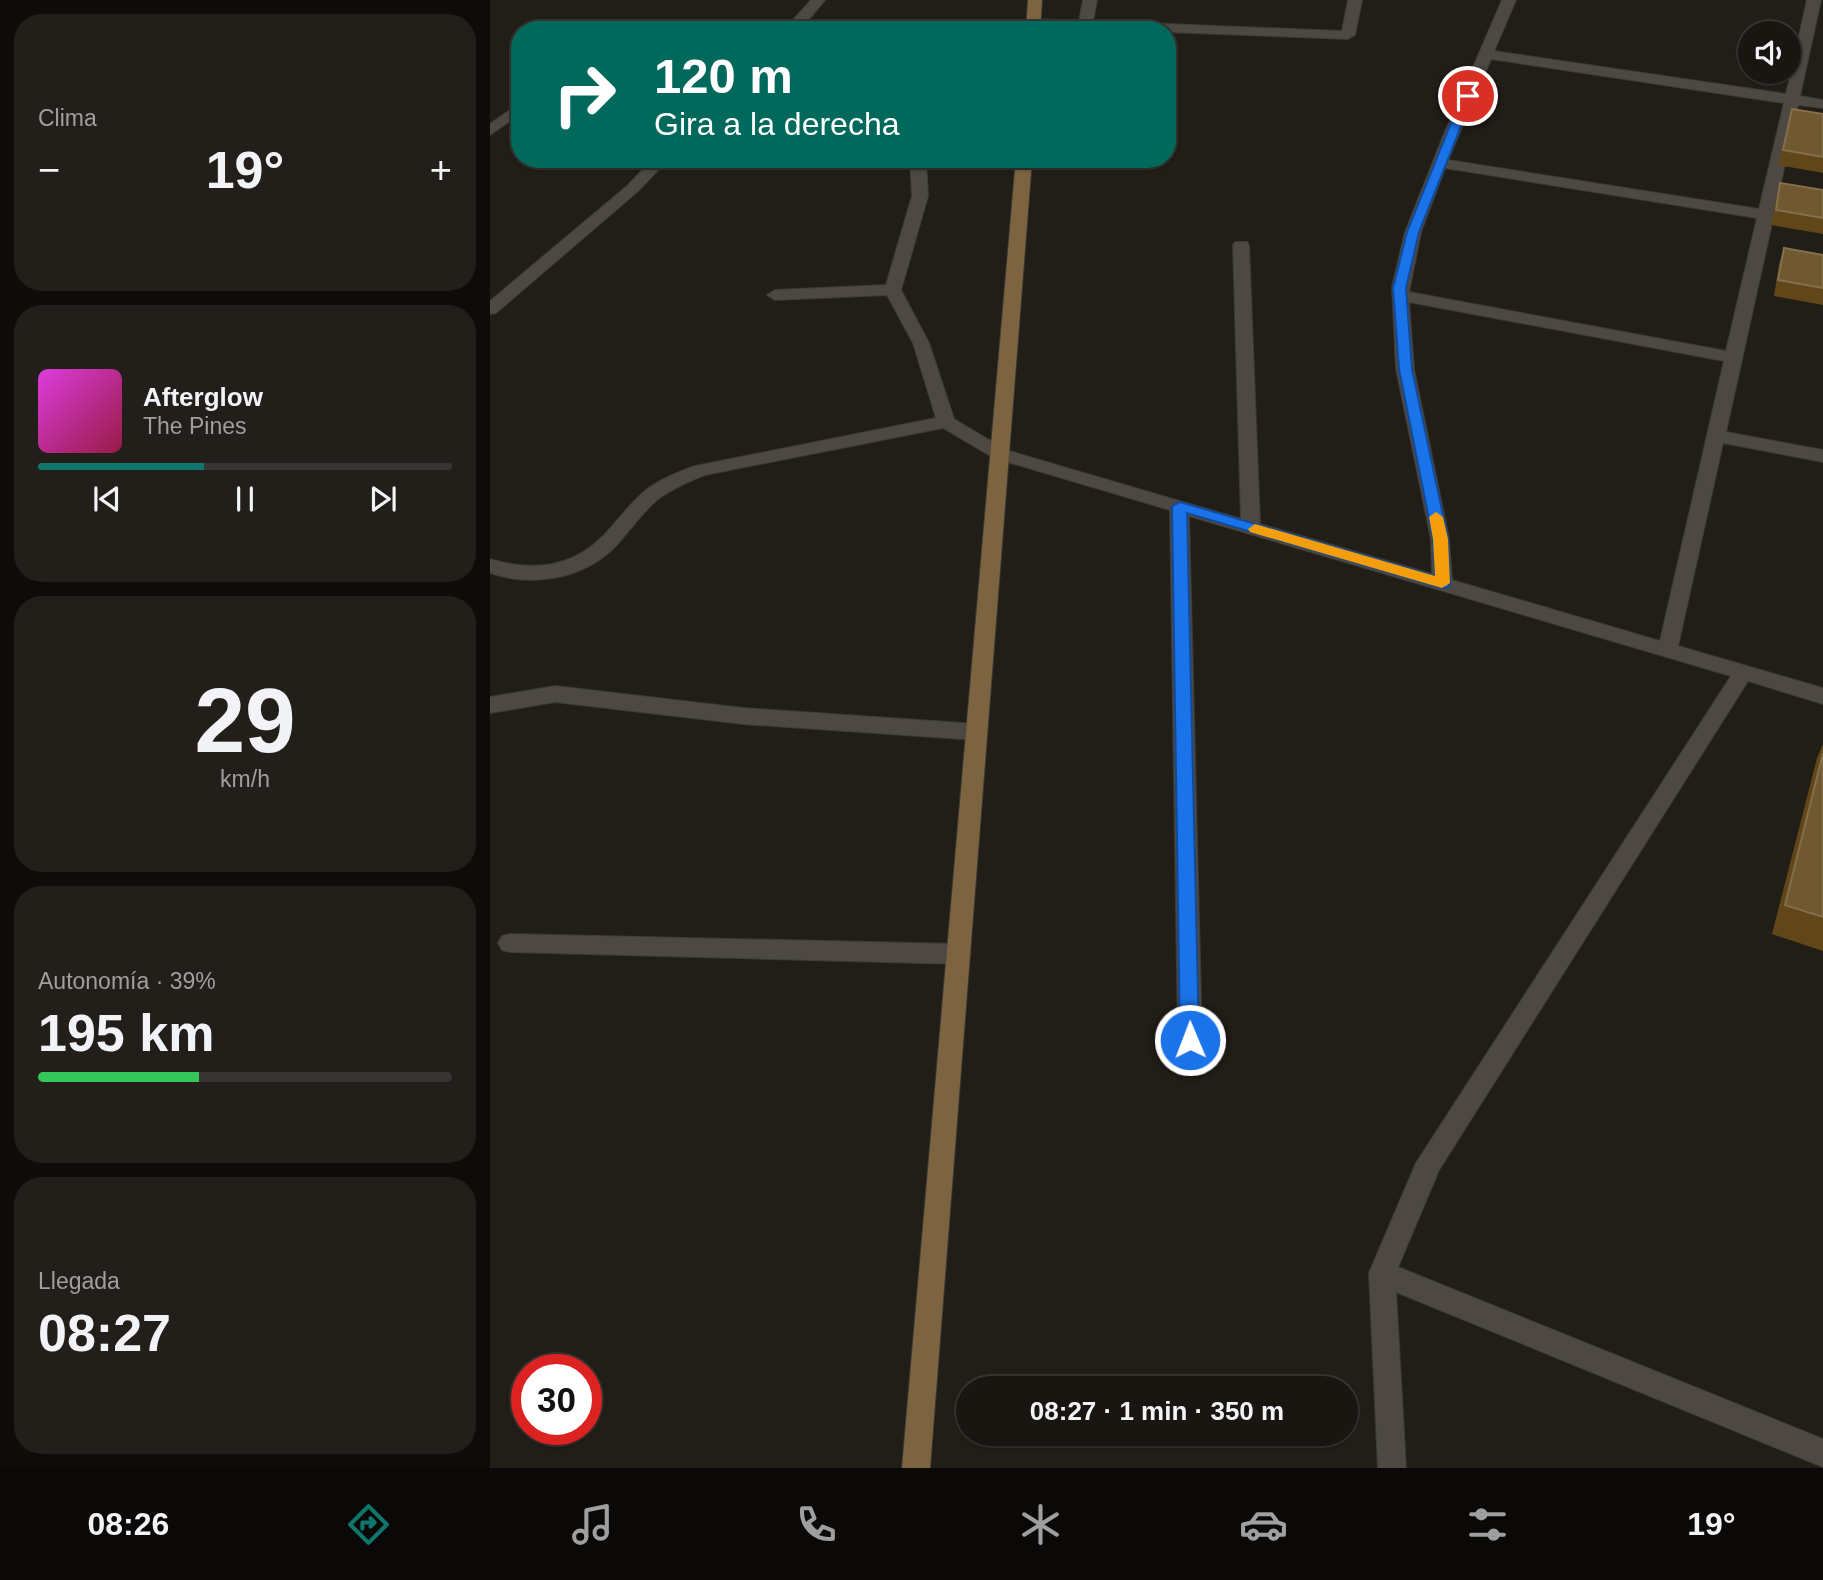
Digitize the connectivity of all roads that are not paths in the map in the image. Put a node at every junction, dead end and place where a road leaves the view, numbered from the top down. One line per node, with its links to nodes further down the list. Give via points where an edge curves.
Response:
1 (818, 0): 7 (street)
2 (1035, 0): 8 (street)
3 (1090, 0): 9 (street)
4 (1355, 0): 10 (street, via 1348,35)
5 (1509, 0): 11 (street)
6 (1814, 0): 12 (street)
7 (800, 21)
8 (1033, 21)
9 (1086, 21)
10 (1176, 28)
11 (1486, 54): 12 (street); 16 (street)
12 (1792, 99): 13 (street); 20 (street)
13 (1823, 104)
14 (511, 114): 15 (street)
15 (490, 131)
16 (1440, 163): 20 (street); 24 (street, via 1413,232)
17 (653, 168): 25 (street)
18 (918, 168): 22 (street, via 920,197)
19 (1023, 168): 29 (street)
20 (1766, 215): 26 (street)
21 (1241, 245): 32 (street)
22 (893, 290): 23 (street); 27 (street, via 921,343)
23 (775, 295)
24 (1400, 295): 26 (street); 34 (street, via 1405,369 1440,539)
25 (490, 309)
26 (1734, 358): 28 (street)
27 (946, 422): 29 (street); 33 (street, via 701,470 668,483 596,553 558,572 520,575)
28 (1716, 436): 30 (street); 35 (street)
29 (1000, 454): 31 (street); 39 (street)
30 (1823, 456)
31 (1180, 506): 32 (street); 42 (street)
32 (1251, 527): 34 (street)
33 (490, 566)
34 (1442, 583): 35 (street)
35 (1668, 648): 36 (street)
36 (1744, 672): 37 (street); 43 (street, via 1429,1163)
37 (1823, 695)
38 (490, 705): 39 (street, via 555,694 743,716)
39 (977, 732): 41 (street)
40 (510, 943): 41 (street)
41 (959, 954): 45 (street)
42 (1190, 1040)
43 (1382, 1273): 44 (street); 46 (street)
44 (1823, 1452)
45 (916, 1468)
46 (1392, 1468)

